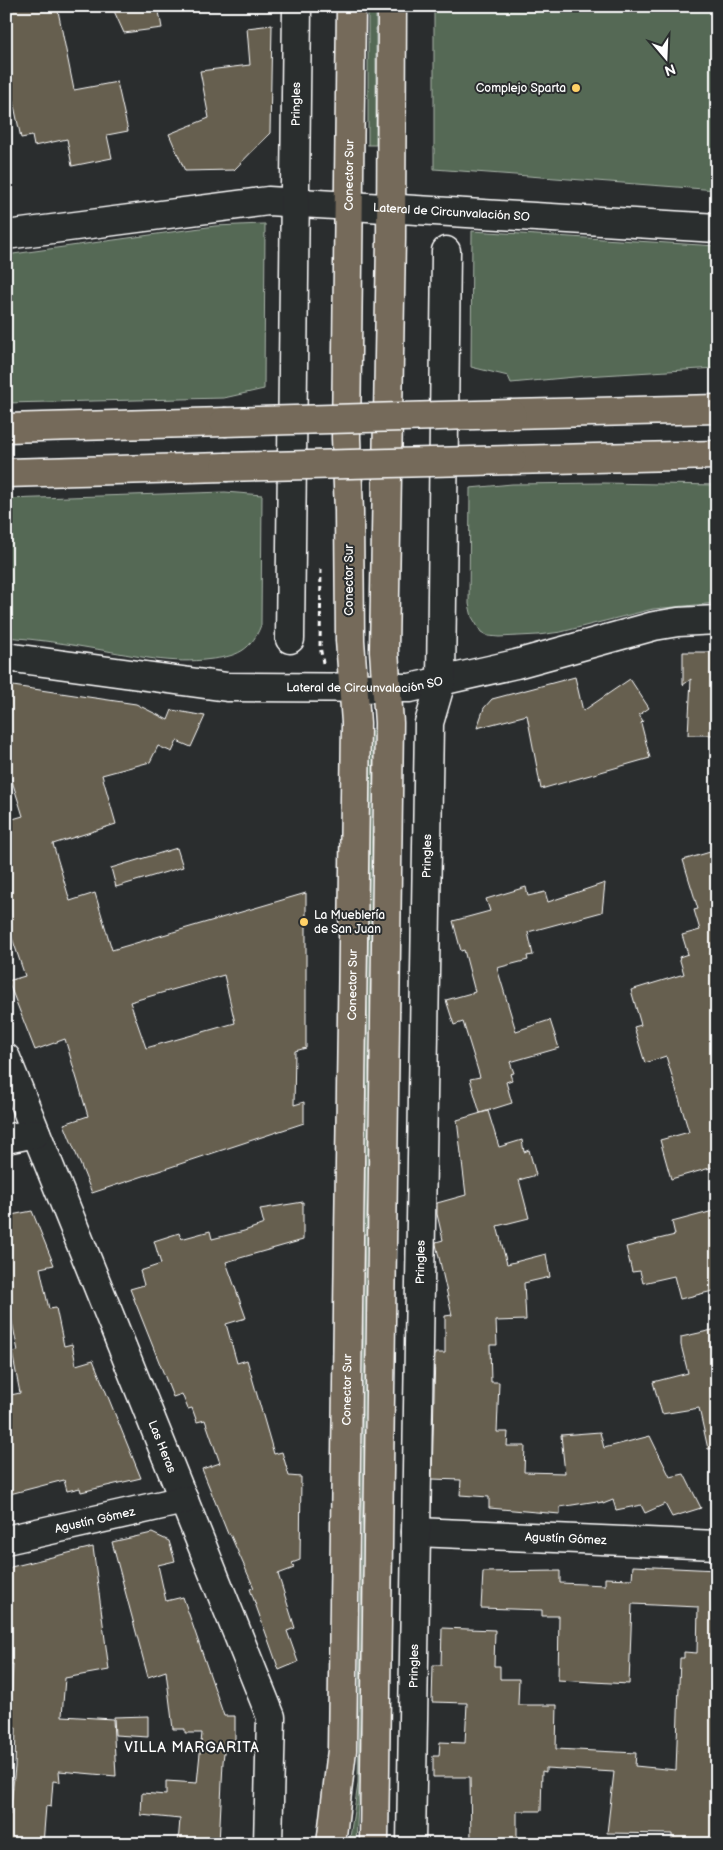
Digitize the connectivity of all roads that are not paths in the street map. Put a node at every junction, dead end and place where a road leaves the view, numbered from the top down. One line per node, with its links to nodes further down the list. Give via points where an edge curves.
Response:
1 (298, 6): 4 (street, Pringles)
2 (351, 6): 5 (main road, Conector Sur)
3 (392, 6): 6 (main road)
4 (295, 202): 5 (street, Lateral de Circunvalación SO); 8 (street, Lateral de Circunvalación SO, via 268,201); 19 (street, Pringles)
5 (350, 206): 6 (street, Lateral de Circunvalación SO); 22 (main road, Conector Sur, via 346,438)
6 (391, 208): 7 (street, Lateral de Circunvalación SO); 23 (main road)
7 (717, 228)
8 (6, 235)
9 (446, 251): 21 (street, Pringles)
10 (717, 394): 12 (main road)
11 (717, 409): 12 (main road)
12 (602, 412): 13 (main road, bridge)
13 (6, 428)
14 (717, 455): 15 (main road)
15 (616, 457): 16 (main road); 17 (main road, bridge)
16 (717, 467)
17 (6, 473)
18 (717, 620): 21 (street, Lateral de Circunvalación SO, via 654,626)
19 (290, 639)
20 (6, 657): 22 (street, Lateral de Circunvalación SO, via 227,687)
21 (441, 682): 23 (street, Lateral de Circunvalación SO); 28 (street, Pringles, via 429,723)
22 (353, 688): 23 (street, Lateral de Circunvalación SO); 32 (main road, Conector Sur, via 356,723 342,1750)
23 (386, 689): 33 (main road, via 389,723)
24 (6, 1058): 25 (street, Las Heras)
25 (36, 1133): 26 (street); 27 (street, Las Heras)
26 (6, 1139)
27 (184, 1500): 29 (street, Agustín Gómez); 31 (street, Las Heras, via 271,1717)
28 (416, 1532): 30 (street, Agustín Gómez); 34 (street, Pringles)
29 (6, 1540)
30 (717, 1544)
31 (268, 1844)
32 (332, 1844)
33 (374, 1844)
34 (411, 1844)

